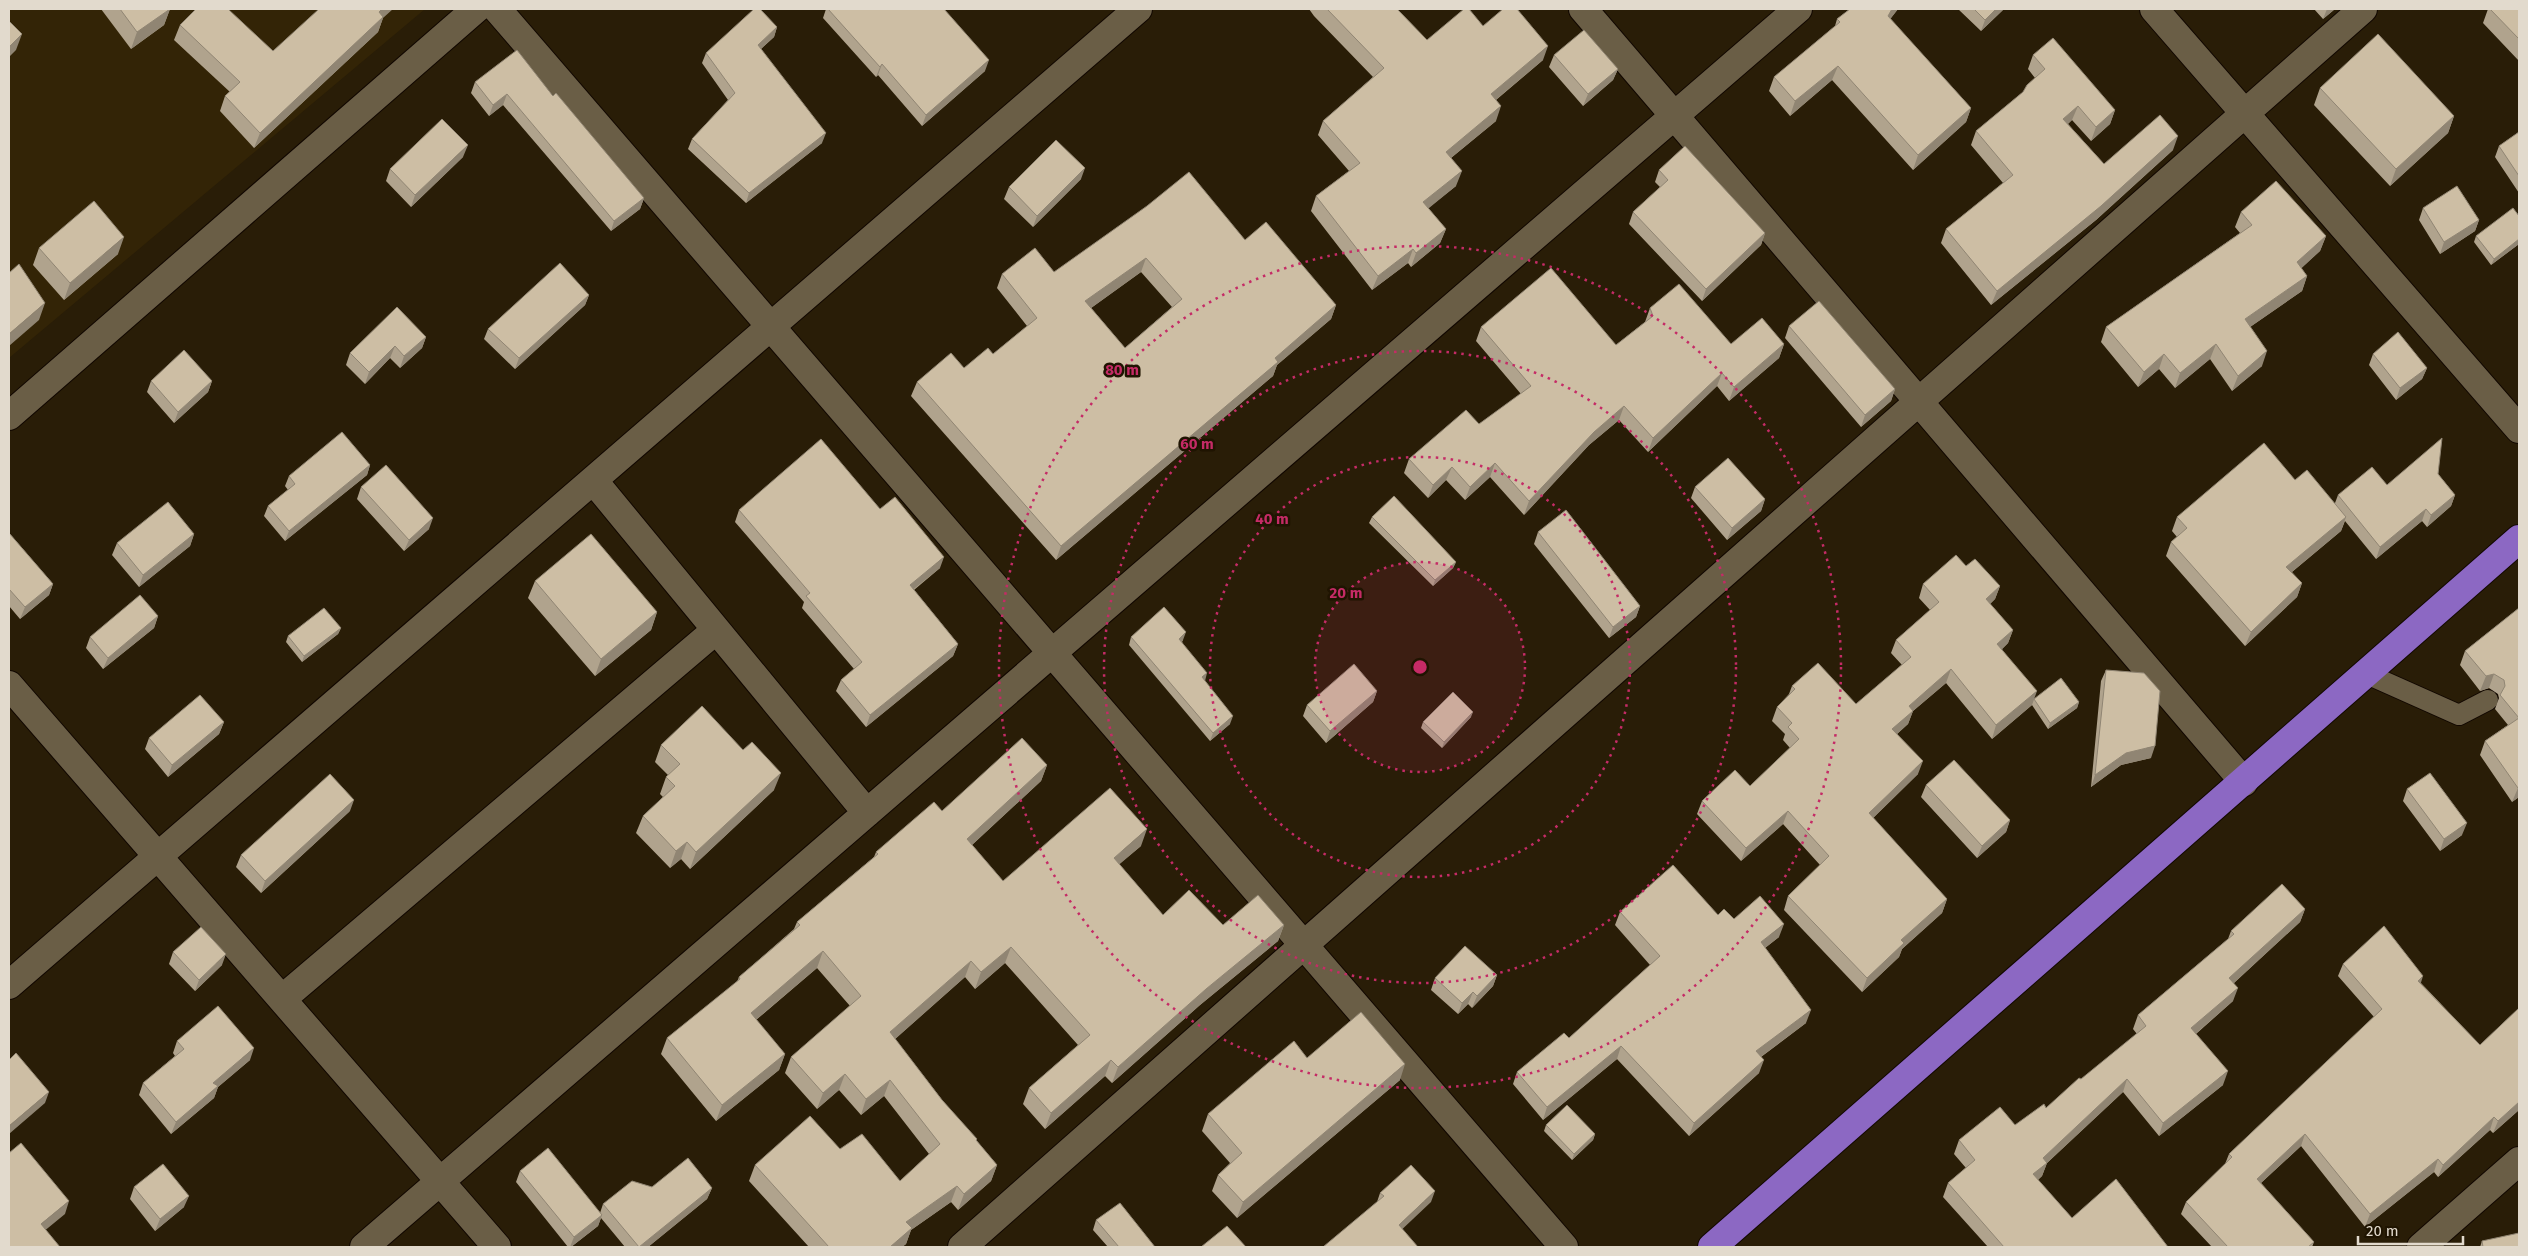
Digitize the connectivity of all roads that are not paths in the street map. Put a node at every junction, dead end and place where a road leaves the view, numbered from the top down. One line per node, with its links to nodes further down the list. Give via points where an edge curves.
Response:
1 (476, 9): 12 (street)
2 (497, 9): 10 (street)
3 (1138, 9): 10 (street)
4 (1584, 9): 9 (street)
5 (1798, 9): 9 (street)
6 (2154, 9): 8 (street)
7 (2363, 9): 8 (street)
8 (2245, 114): 11 (street); 13 (street)
9 (1675, 116): 11 (street); 17 (street)
10 (770, 326): 14 (street); 17 (street)
11 (1919, 402): 21 (street); 24 (street)
12 (9, 416)
13 (2519, 429)
14 (593, 480): 16 (street); 23 (street)
15 (2519, 539): 18 (highway)
16 (716, 630): 22 (street); 26 (street)
17 (1052, 652): 22 (street); 24 (street)
18 (2367, 674): 20 (lane, via 2459,715); 21 (highway)
19 (9, 685): 23 (street)
20 (2488, 700)
21 (2244, 782): 33 (highway)
22 (867, 813): 28 (street)
23 (158, 856): 25 (street); 26 (street)
24 (1304, 945): 31 (street); 32 (street)
25 (9, 985)
26 (282, 999): 28 (street)
27 (2519, 1161): 34 (street)
28 (440, 1181): 29 (street); 30 (street)
29 (364, 1247)
30 (497, 1247)
31 (962, 1247)
32 (1564, 1247)
33 (1712, 1247)
34 (2421, 1247)

